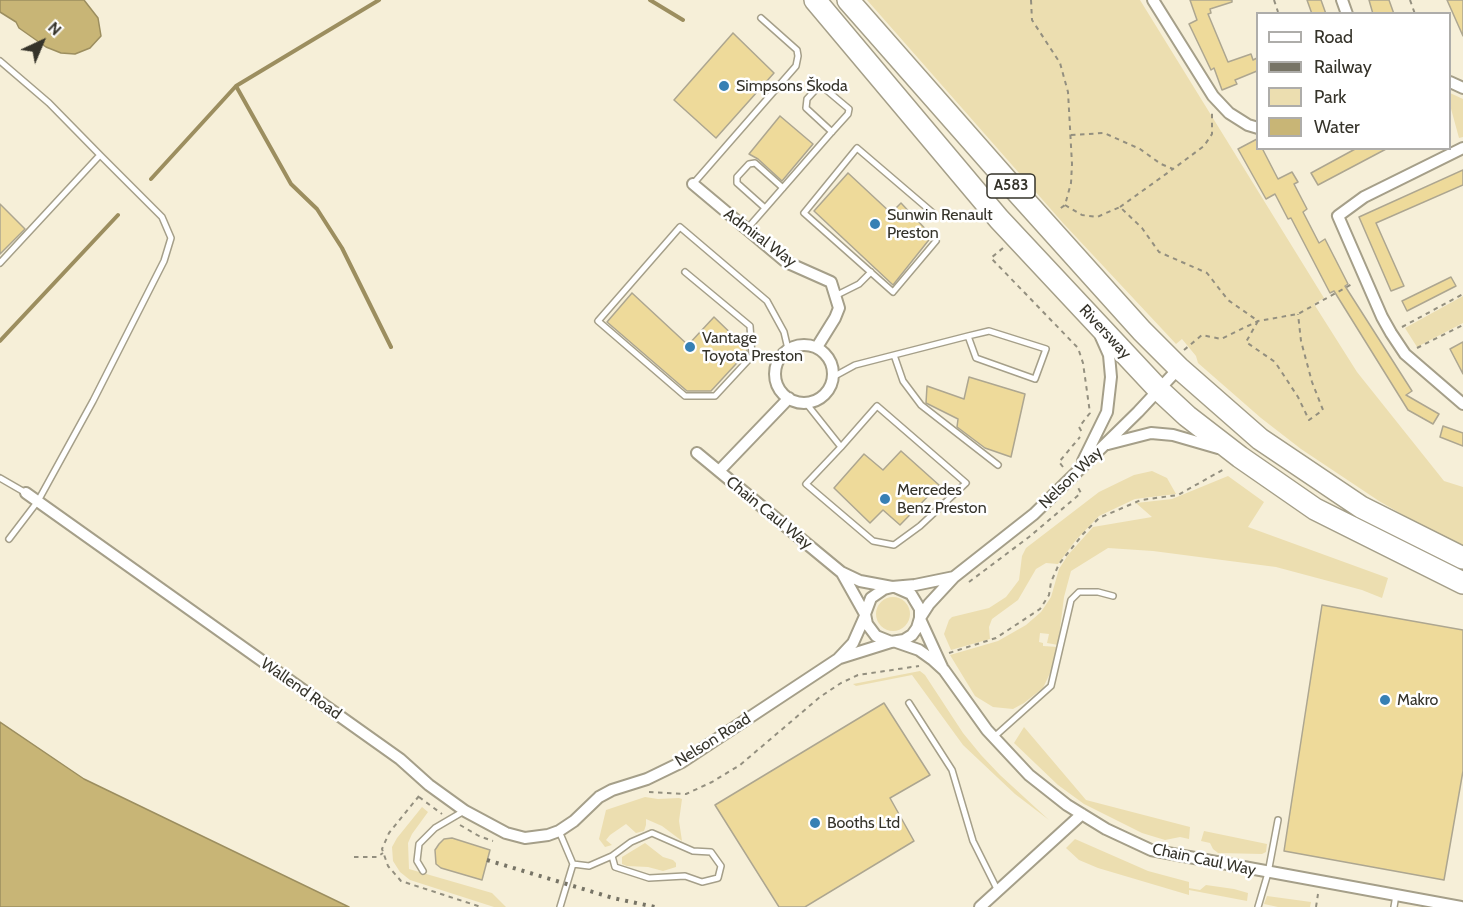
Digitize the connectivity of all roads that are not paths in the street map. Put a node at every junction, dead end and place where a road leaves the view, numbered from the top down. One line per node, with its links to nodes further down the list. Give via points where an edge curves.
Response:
1 (814, 0): 20 (highway, Riversway / A583, via 999,219)
2 (848, 0): 25 (highway, Riversway / A583, via 1142,331)
3 (1153, 0): 6 (street, via 1213,96 1229,113)
4 (761, 18): 10 (lane, via 797,50 796,66)
5 (0, 61): 9 (lane)
6 (1256, 128)
7 (832, 132): 7 (lane, via 849,109 825,88 818,87 807,99 806,108); 11 (lane)
8 (1463, 148): 29 (street, via 1364,197 1338,216 1391,333 1405,354)
9 (100, 155): 16 (lane); 39 (lane, via 162,217 171,238 93,400)
10 (693, 184): 14 (street, Admiral Way)
11 (783, 188): 12 (lane); 12 (lane, via 755,163 737,177 737,183)
12 (765, 208): 14 (lane)
13 (933, 213): 18 (lane, via 857,148 804,213)
14 (746, 230): 19 (street, Admiral Way, via 786,262 831,282)
15 (936, 241): 18 (lane, via 894,292)
16 (0, 263)
17 (685, 272): 23 (lane, via 750,326 752,356 715,396 686,396 598,321 680,227 767,301 784,332)
18 (871, 272): 19 (lane, via 859,284)
19 (837, 295): 22 (street, via 836,318)
20 (1090, 317): 25 (highway, Riversway / A583); 35 (street, via 1109,356 1110,390 1102,427)
21 (968, 336): 21 (lane, via 976,358 1035,379 1046,349 989,331); 24 (lane)
22 (817, 347): 23 (street, via 801,345); 26 (street, via 833,367)
23 (788, 349): 27 (street, via 775,374 777,384)
24 (894, 355): 26 (lane, via 855,365); 34 (lane, via 903,381 921,405)
25 (1170, 374): 30 (street, Nelson Way); 33 (highway, Riversway / A583, via 1199,426); 41 (highway, Riversway / A583, via 1361,507)
26 (833, 377): 28 (street, via 824,395)
27 (789, 398): 28 (street); 36 (street)
28 (806, 403): 31 (lane)
29 (1463, 404)
30 (1104, 445): 33 (street, via 1151,433 1208,444); 35 (street, Nelson Way)
31 (841, 447): 31 (lane, via 806,484 873,541 894,545 966,483 877,406)
32 (697, 453): 36 (street, Chain Caul Way)
33 (1240, 457): 44 (highway, Riversway / A583, via 1315,509)
34 (998, 465)
35 (1079, 469): 43 (street, Nelson Way, via 1034,514)
36 (719, 471): 42 (street, Chain Caul Way)
37 (0, 478): 38 (lane)
38 (26, 493): 39 (street, Wallend Road)
39 (38, 501): 40 (lane); 54 (street, Wallend Road, via 399,759)
40 (9, 539)
41 (1463, 558)
42 (842, 572): 45 (street, Chain Caul Way, via 861,581); 47 (street, Chain Caul Way)
43 (954, 577): 45 (street, Nelson Way); 48 (street, Nelson Way)
44 (1463, 583)
45 (893, 587): 47 (street, via 871,598); 48 (street, via 911,594 917,601)
46 (1113, 596): 53 (lane, via 1079,592 1071,600 1051,686)
47 (866, 615): 49 (street, via 876,636); 50 (street, Nelson Road, via 853,643)
48 (920, 618): 49 (street, via 912,635); 51 (street, Chain Caul Way)
49 (893, 642): 50 (street, Nelson Road); 51 (street, Chain Caul Way, via 919,650)
50 (838, 659): 55 (street, Nelson Road, via 682,762 612,790)
51 (944, 670): 53 (street, Chain Caul Way)
52 (909, 703): 63 (lane, via 952,770 973,841)
53 (994, 737): 56 (street, Chain Caul Way, via 1029,775)
54 (465, 811): 58 (street, Wallend Road, via 506,833 525,838); 61 (lane, via 435,828 419,844 417,861)
55 (584, 811): 58 (street, Wallend Road)
56 (1082, 814): 62 (street, Chain Caul Way, via 1151,850); 63 (street)
57 (1278, 820): 62 (lane)
58 (559, 831): 60 (lane)
59 (612, 856): 59 (lane, via 652,833 693,851 711,852 721,866 718,878 702,882 685,876 649,878 615,867); 60 (lane, via 589,866)
60 (573, 864): 65 (lane)
61 (423, 871)
62 (1268, 873): 64 (street, Chain Caul Way); 67 (lane)
63 (998, 891): 66 (street)
64 (1396, 895): 68 (lane); 69 (street, Chain Caul Way)
65 (560, 907)
66 (980, 907)
67 (1258, 907)
68 (1394, 907)
69 (1461, 907)

